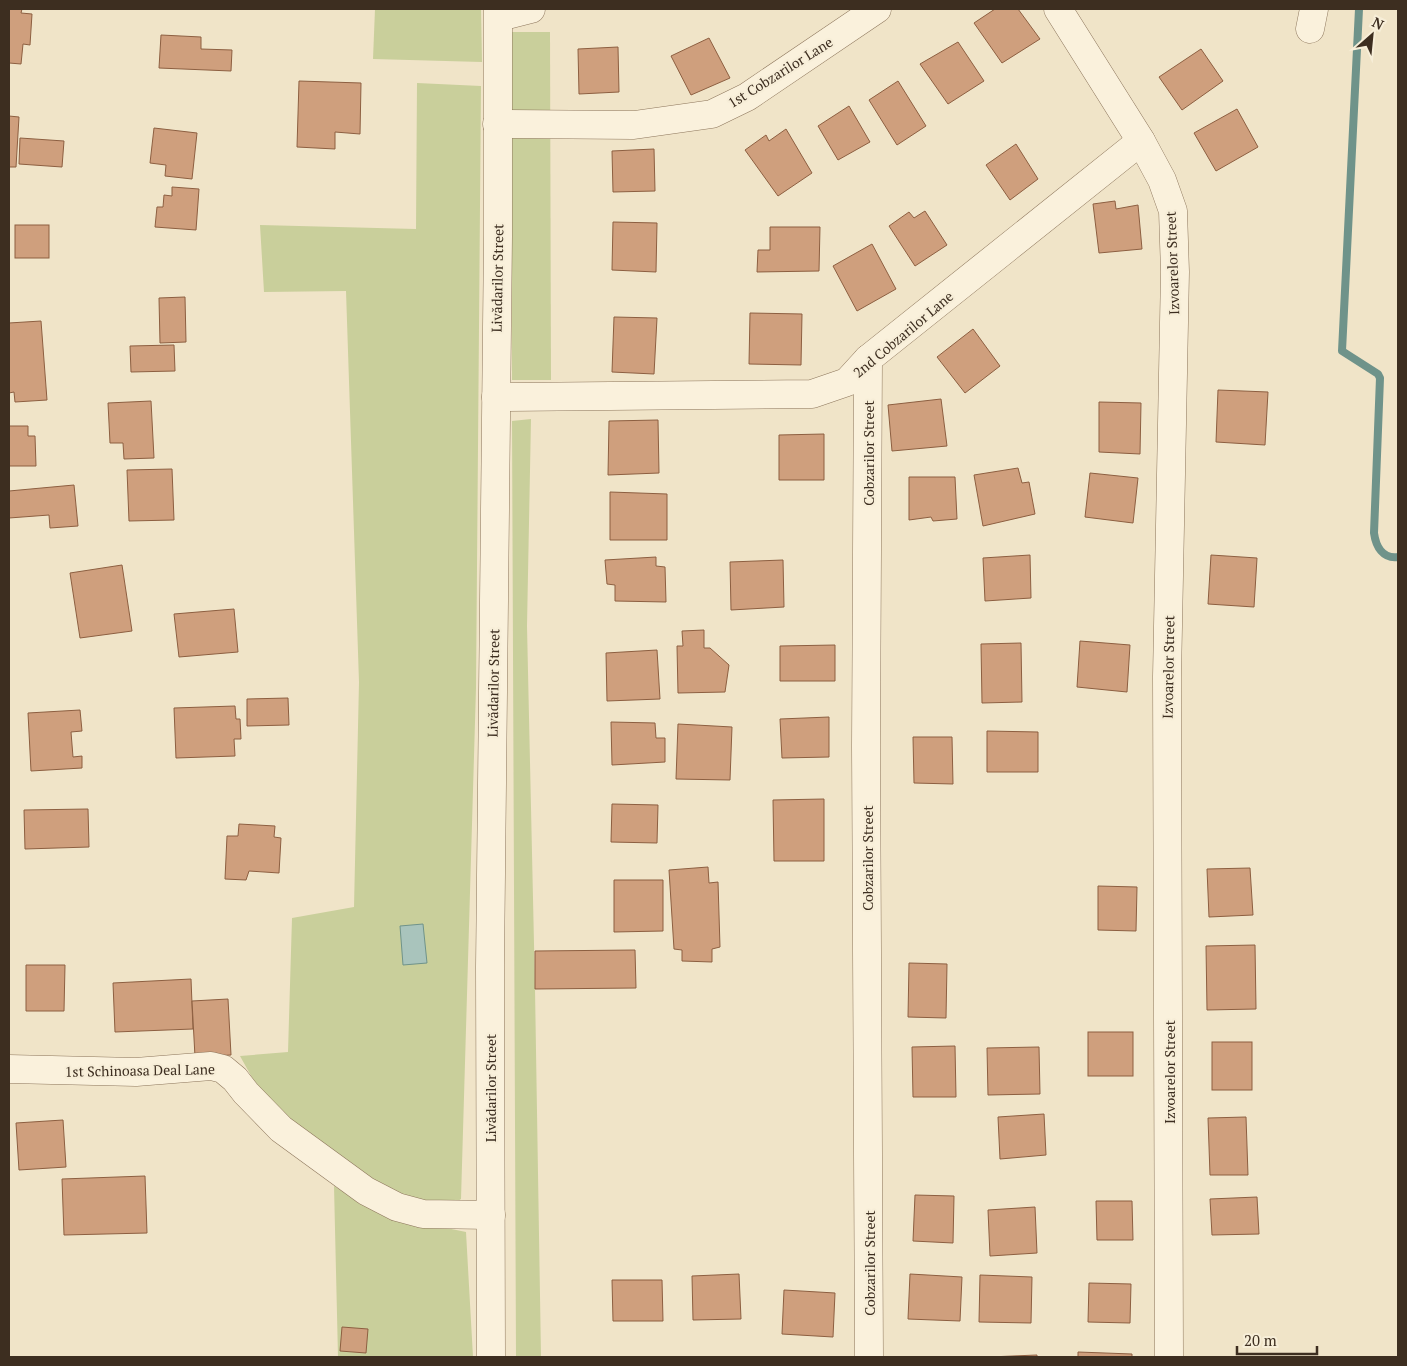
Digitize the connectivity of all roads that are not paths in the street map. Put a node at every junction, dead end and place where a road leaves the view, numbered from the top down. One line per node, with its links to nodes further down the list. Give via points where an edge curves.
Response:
1 (531, 9): 4 (street)
2 (877, 9): 5 (street, 1st Cobzarilor Lane, via 747,97 712,114 634,125)
3 (1058, 9): 6 (street, Izvoarelor Street)
4 (498, 13): 5 (street, Livădarilor Street)
5 (497, 124): 8 (street, Livădarilor Street)
6 (1141, 141): 7 (street, 2nd Cobzarilor Lane); 13 (street, Izvoarelor Street, via 1162,180 1173,211 1175,272 1167,677)
7 (868, 360): 8 (street, 2nd Cobzarilor Lane, via 847,382 812,394); 12 (street, Cobzarilor Street)
8 (496, 397): 10 (street, Livădarilor Street, via 490,966)
9 (9, 1069): 10 (street, 1st Schinoasa Deal Lane, via 136,1072 211,1066 224,1069 281,1129 366,1191 397,1207 423,1214)
10 (491, 1215): 11 (street, Livădarilor Street)
11 (491, 1357)
12 (869, 1357)
13 (1169, 1357)

